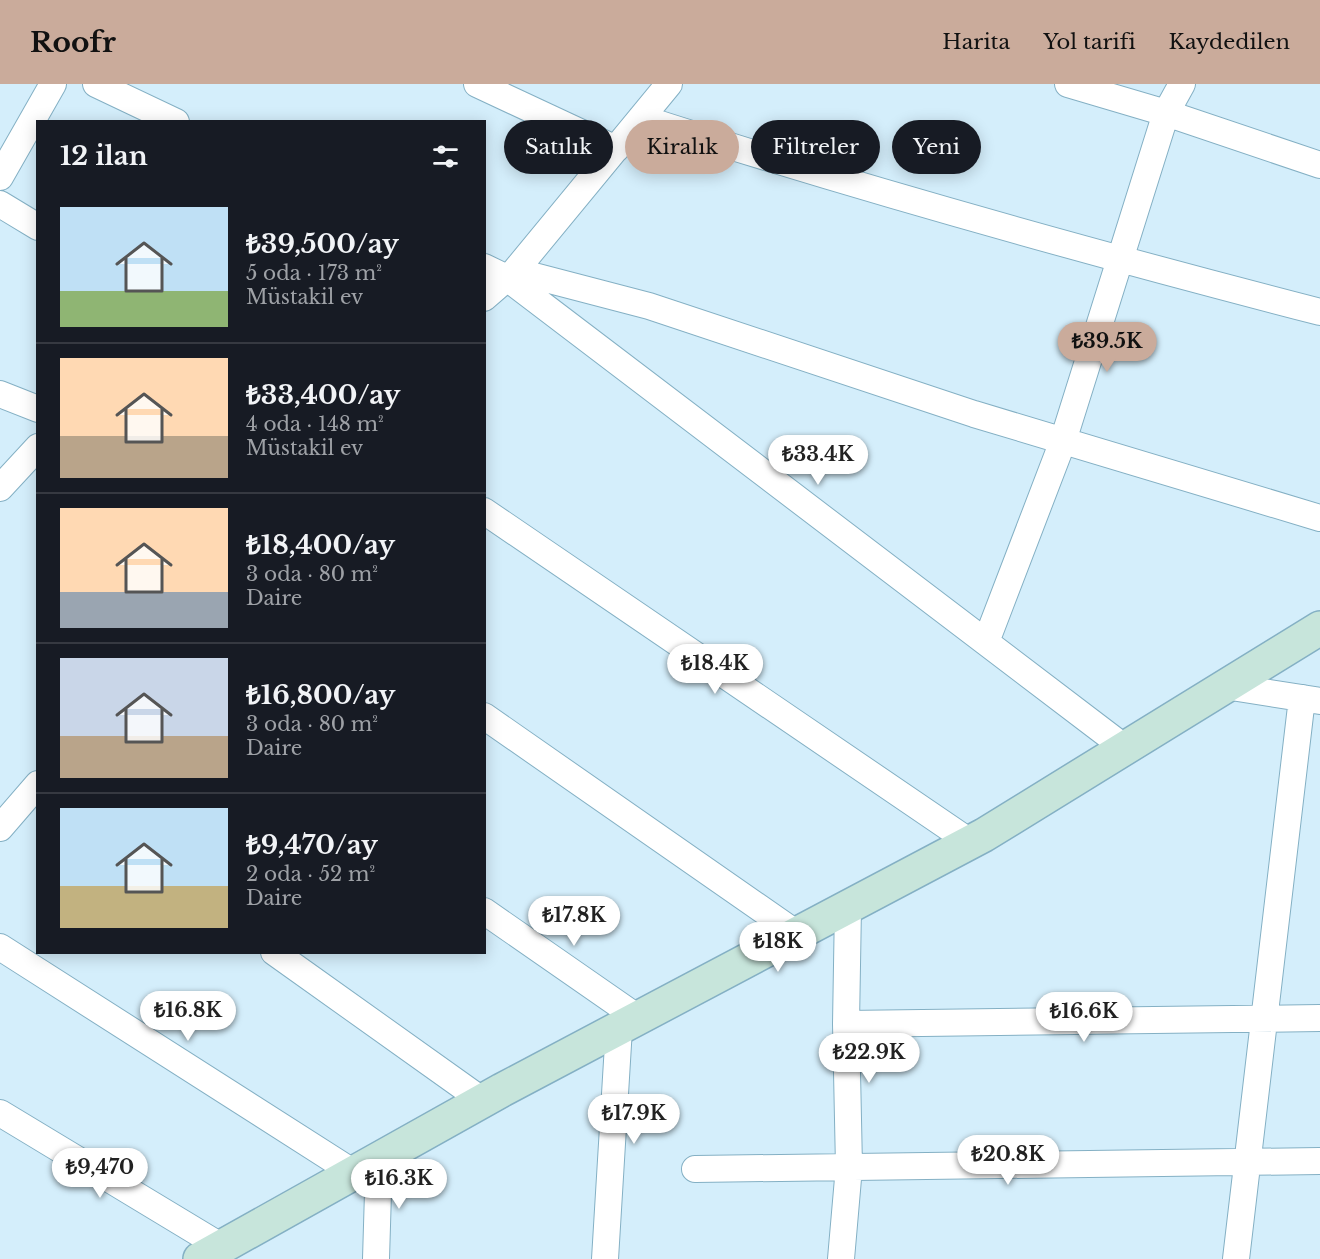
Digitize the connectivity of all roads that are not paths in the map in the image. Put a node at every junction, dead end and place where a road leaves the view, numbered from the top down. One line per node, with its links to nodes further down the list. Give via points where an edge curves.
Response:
1 (53, 84): 12 (street)
2 (96, 84): 9 (street)
3 (477, 84): 10 (street)
4 (669, 84): 8 (street)
5 (1068, 84): 7 (street)
6 (1182, 84): 7 (street)
7 (1166, 113): 11 (street); 15 (street)
8 (641, 118): 10 (street); 15 (street)
9 (172, 120)
10 (616, 149): 17 (street)
11 (1320, 165)
12 (0, 177)
13 (0, 204): 14 (street)
14 (36, 226)
15 (1120, 260): 19 (street); 22 (street)
16 (486, 268): 17 (street)
17 (511, 274): 18 (street); 22 (street, via 649,306); 28 (street)
18 (486, 296)
19 (1320, 312)
20 (0, 394): 21 (street)
21 (36, 408)
22 (1063, 441): 26 (street); 28 (street)
23 (36, 449): 24 (street)
24 (0, 488)
25 (486, 512): 35 (street)
26 (1320, 518)
27 (1320, 628): 29 (main road)
28 (986, 642): 32 (street)
29 (1225, 686): 30 (street); 32 (main road)
30 (1311, 700): 42 (street)
31 (486, 717): 38 (street)
32 (1125, 748): 35 (main road)
33 (36, 788): 34 (street)
34 (0, 828)
35 (970, 842): 36 (main road)
36 (848, 907): 38 (main road); 44 (street)
37 (486, 913): 43 (street)
38 (797, 934): 43 (main road)
39 (0, 947): 49 (street)
40 (277, 954): 45 (street)
41 (1320, 1018): 42 (street)
42 (1264, 1019): 44 (street); 48 (street)
43 (629, 1023): 45 (main road); 54 (street)
44 (846, 1024): 50 (street)
45 (483, 1101): 49 (main road)
46 (0, 1113): 52 (street)
47 (1320, 1161): 48 (street)
48 (1247, 1162): 50 (street); 56 (street)
49 (366, 1166): 52 (main road); 53 (street)
50 (849, 1167): 51 (street); 55 (street)
51 (694, 1169)
52 (211, 1253)
53 (376, 1259)
54 (605, 1259)
55 (841, 1259)
56 (1236, 1259)

